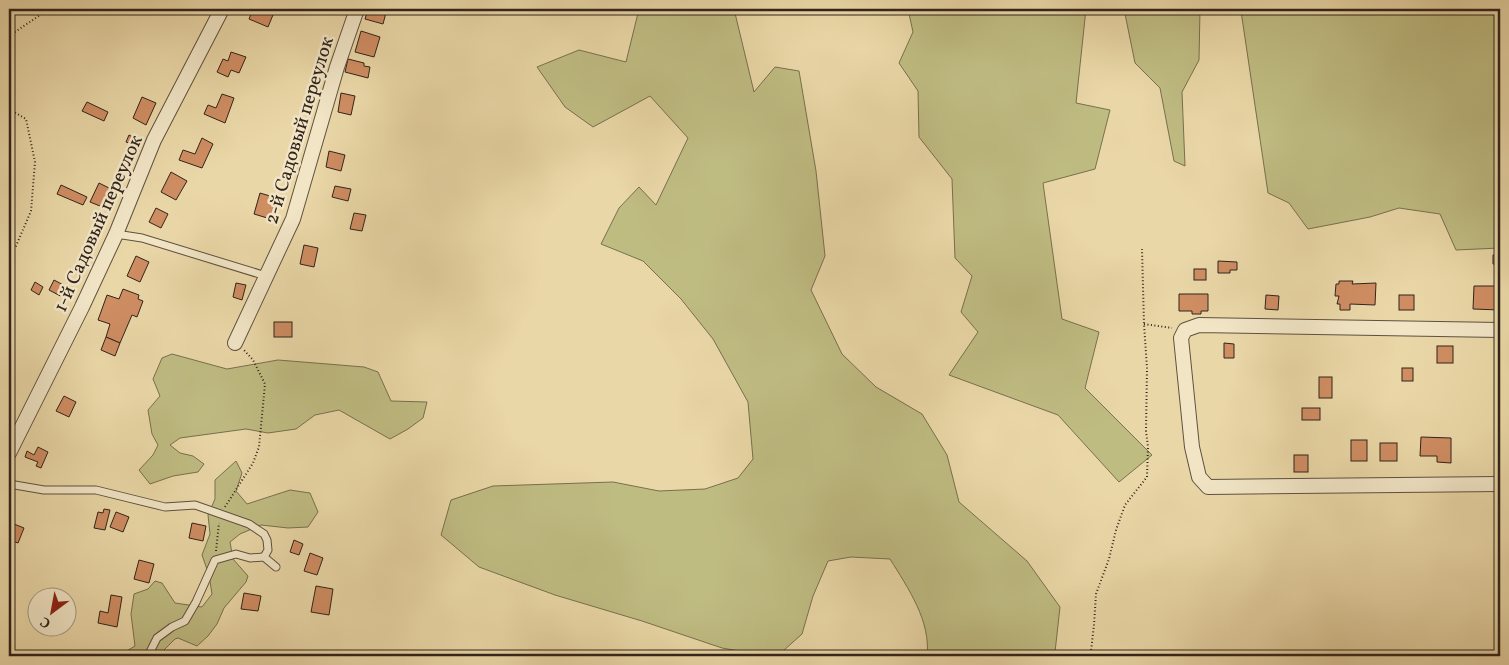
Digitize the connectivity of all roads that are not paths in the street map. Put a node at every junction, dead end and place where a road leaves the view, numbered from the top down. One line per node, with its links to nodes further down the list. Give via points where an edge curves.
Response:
1 (222, 9): 3 (street, 1-й Садовый переулок, via 154,140)
2 (357, 9): 4 (street, 2-й Садовый переулок, via 293,219)
3 (116, 234): 4 (lane, via 142,238); 7 (street, 1-й Садовый переулок)
4 (266, 276): 6 (street, 2-й Садовый переулок)
5 (1500, 330): 9 (street, via 1198,325 1185,330 1181,338 1192,447 1199,477 1208,487)
6 (235, 342)
7 (9, 453)
8 (9, 484): 10 (lane, via 44,490 96,490 166,507 195,505 249,524 264,534 268,550)
9 (1500, 484)
10 (264, 557): 11 (lane); 12 (lane, via 236,554 215,560 185,621 157,638)
11 (276, 567)
12 (148, 656)

